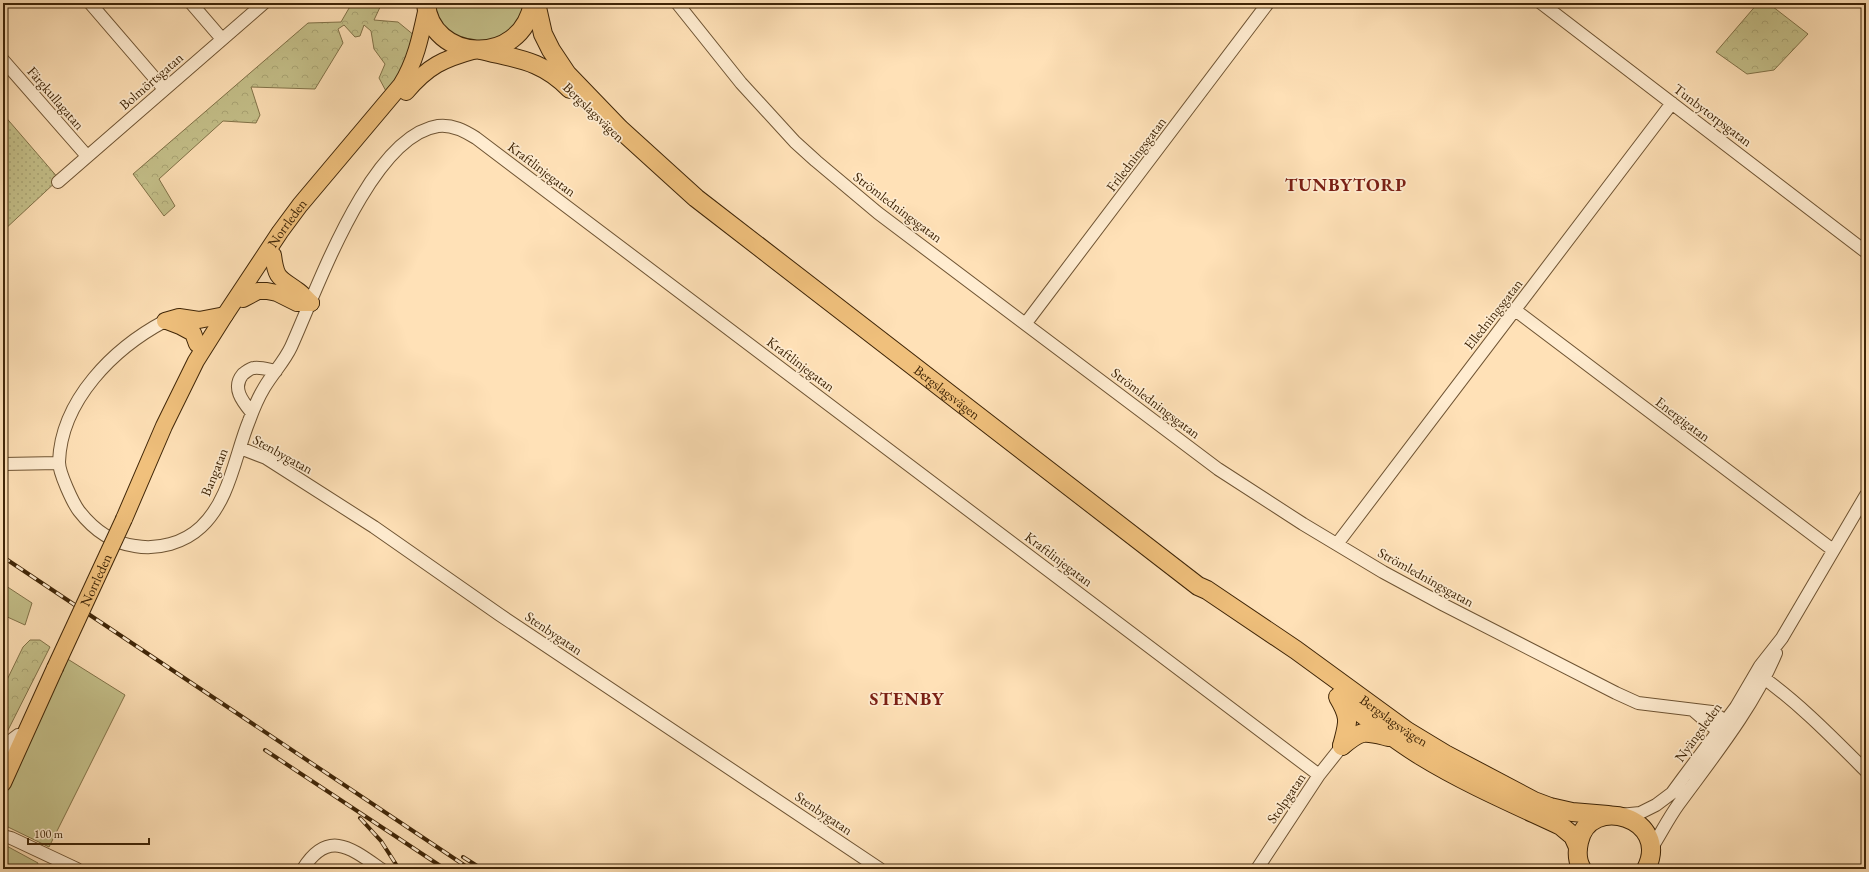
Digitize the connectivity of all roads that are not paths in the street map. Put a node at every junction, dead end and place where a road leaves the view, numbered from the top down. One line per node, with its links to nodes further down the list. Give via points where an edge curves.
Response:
1 (90, 3): 12 (street)
2 (191, 3): 9 (street)
3 (264, 3): 9 (street, Bolmörtsgatan)
4 (534, 3): 10 (highway, via 526,24 516,36 496,48); 16 (highway, Bergslagsvägen, via 546,41 568,74 620,129)
5 (677, 3): 24 (street, Strömledningsgatan, via 741,83 816,162 878,213)
6 (1268, 3): 24 (street, Friledningsgatan)
7 (1541, 3): 13 (street, Tunbytorpsgatan)
8 (426, 5): 10 (highway, Bergslagsvägen, via 431,20 439,32 462,48); 22 (main road, Norrleden, via 416,55 401,85 300,205)
9 (222, 39): 12 (street, Bolmörtsgatan)
10 (478, 50): 16 (highway, Bergslagsvägen, via 519,58 554,74 632,148 681,189); 18 (main road, Norrleden, via 442,61 420,75)
11 (3, 60): 14 (street, Färgkullagatan)
12 (164, 89): 14 (street, Bolmörtsgatan)
13 (1672, 103): 17 (street, Tunbytorpsgatan); 21 (street, Elledningsgatan)
14 (87, 156): 15 (street, Bolmörtsgatan)
15 (58, 182)
16 (696, 198): 36 (highway, Bergslagsvägen)
17 (1866, 252)
18 (274, 255): 19 (main road, Norrleden); 20 (main road, via 275,270 281,280)
19 (243, 299): 20 (main road, via 258,291 267,291 277,292 296,303); 29 (main road, Norrleden)
20 (311, 303): 27 (street, Stenbygatan, via 287,354); 45 (street, Kraftlinjegatan, via 341,232 385,162 413,135 425,130 440,126 465,131)
21 (1515, 310): 34 (street, Elledningsgatan); 35 (street, Energigatan)
22 (225, 315): 23 (main road, via 199,320 179,317); 26 (main road, Norrleden)
23 (165, 321): 25 (main road, via 193,334); 32 (street, Bangatan, via 144,332 94,378 80,398 70,420)
24 (1026, 323): 34 (street, Strömledningsgatan, via 1218,469)
25 (197, 344): 26 (street)
26 (196, 361): 29 (main road, Norrleden)
27 (276, 371): 28 (street, Stenbygatan); 28 (street, Stenbygatan, via 254,368 240,378 237,384 239,393)
28 (252, 413): 30 (street, Stenbygatan)
29 (156, 448): 39 (main road, Norrleden, bridge)
30 (240, 448): 32 (street, Bangatan, via 222,498 202,526 166,546 150,548 121,543 106,537 93,527 73,504); 55 (street, Stenbygatan, via 266,458 374,527 500,615)
31 (3, 464): 32 (street)
32 (59, 464)
33 (1866, 495): 35 (street, Nyängsleden)
34 (1337, 544): 40 (street, Strömledningsgatan, via 1444,605 1628,699 1638,703 1712,712)
35 (1834, 550): 37 (street, Nyängsleden)
36 (1198, 586): 38 (highway, Bergslagsvägen, via 1209,599); 48 (highway, Bergslagsvägen, via 1296,650 1407,731 1445,754 1550,807 1572,812)
37 (1758, 680): 40 (street, Nyängsleden); 44 (street, via 1796,705)
38 (1338, 697): 41 (highway, Bergslagsvägen); 42 (highway, via 1348,715)
39 (34, 712): 43 (main road, Norrleden, via 34,717); 43 (main road, Norrleden, via 28,715)
40 (1726, 729): 48 (street, Nyängsleden, via 1672,793 1640,813); 51 (street, Nyängsleden, via 1677,806)
41 (1393, 738): 42 (highway, via 1367,732 1360,733); 50 (highway, Bergslagsvägen, via 1462,778 1561,826 1573,836)
42 (1342, 746): 45 (street, Stolpgatan)
43 (7, 760): 46 (main road, Norrleden); 47 (street, via 10,775)
44 (1866, 771)
45 (1319, 775): 56 (street, Stolpgatan)
46 (3, 783)
47 (3, 791)
48 (1613, 815): 50 (highway, via 1591,823 1580,838); 51 (highway, Bergslagsvägen, via 1631,819 1642,827 1649,840)
49 (6, 835): 52 (street)
50 (1578, 861)
51 (1651, 861)
52 (77, 869)
53 (303, 869): 54 (street, via 321,848 336,845 356,851)
54 (381, 869)
55 (880, 869)
56 (1257, 869)

